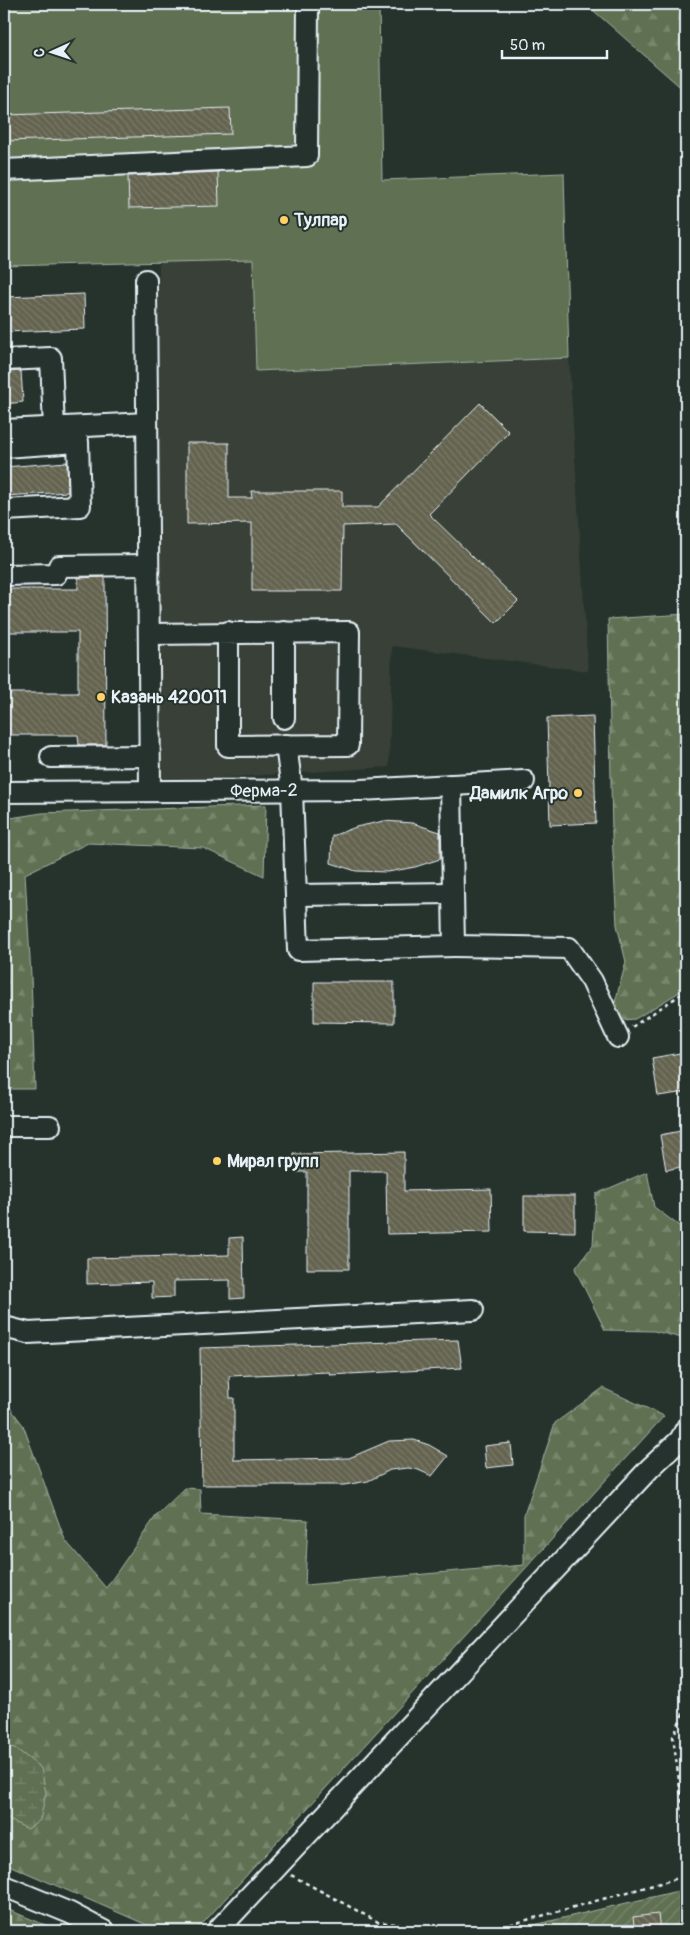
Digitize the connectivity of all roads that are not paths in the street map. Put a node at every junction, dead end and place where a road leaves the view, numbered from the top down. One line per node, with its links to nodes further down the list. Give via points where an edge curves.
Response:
1 (308, 4): 2 (street, via 307,156)
2 (4, 170)
3 (146, 280): 5 (street)
4 (4, 360): 6 (street, via 52,358)
5 (147, 423): 6 (street); 10 (street)
6 (54, 428): 7 (street)
7 (4, 430)
8 (4, 447): 9 (street, via 78,442 80,506)
9 (4, 510)
10 (148, 565): 11 (street, via 59,566 56,574); 14 (street)
11 (4, 576)
12 (228, 632): 13 (street); 14 (street); 16 (street, via 228,746)
13 (284, 632): 15 (street); 16 (street, via 349,632 348,745)
14 (149, 634): 17 (street)
15 (284, 718)
16 (286, 745): 21 (street)
17 (149, 756): 18 (street); 22 (street)
18 (51, 757)
19 (524, 781): 20 (street, Ферма-2)
20 (451, 785): 21 (street, Ферма-2); 24 (street)
21 (292, 790): 22 (street, Ферма-2); 25 (street)
22 (150, 791): 23 (street, Ферма-2)
23 (4, 792)
24 (453, 892): 25 (street); 26 (street)
25 (296, 895): 26 (street, via 298,950)
26 (454, 946): 27 (street, via 569,948 592,981)
27 (618, 1037)
28 (4, 1126): 29 (street)
29 (50, 1126)
30 (473, 1310): 31 (street, via 28,1333)
31 (4, 1327)
32 (686, 1429): 34 (street, via 680,1440 650,1468)
33 (4, 1886): 35 (street)
34 (220, 1929)
35 (104, 1931)

